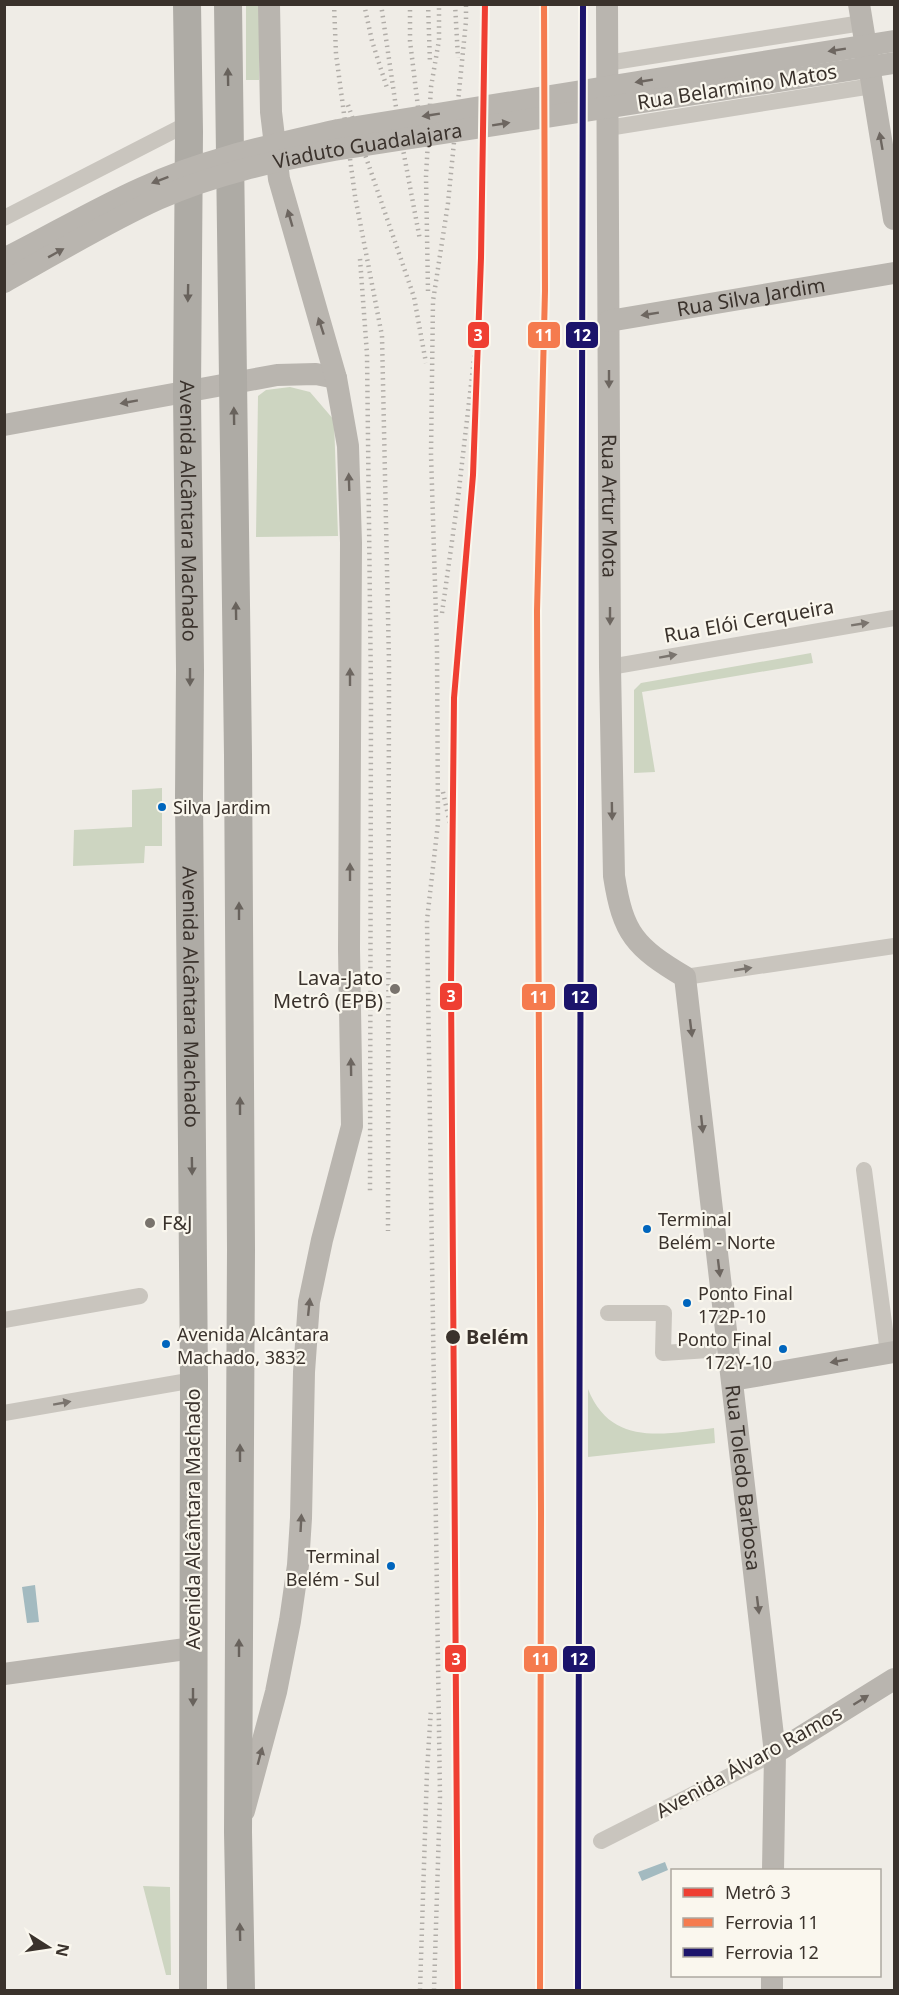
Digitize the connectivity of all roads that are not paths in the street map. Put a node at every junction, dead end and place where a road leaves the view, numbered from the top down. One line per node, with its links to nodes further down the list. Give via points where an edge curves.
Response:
1 (187, 4): 10 (highway, Avenida Alcântara Machado)
2 (228, 4): 19 (highway, one-way to 2)
3 (269, 4): 18 (street, one-way to 3, via 279,179 271,112)
4 (607, 4): 7 (street, Rua Artur Mota)
5 (861, 14): 7 (street); 9 (street)
6 (894, 41): 14 (street, Viaduto Guadalajara, one-way to 14, bridge, via 338,130 269,145 142,188)
7 (608, 63): 11 (street, Rua Artur Mota)
8 (894, 63): 16 (street, Viaduto Guadalajara, one-way to 8, bridge, via 159,199 273,161)
9 (872, 86): 11 (street, Rua Belarmino Matos); 13 (street, one-way to 9)
10 (189, 123): 12 (street); 20 (highway, Avenida Alcântara Machado, one-way to 20)
11 (608, 129): 17 (street, Rua Artur Mota)
12 (4, 218)
13 (894, 219)
14 (4, 259)
15 (894, 273): 17 (street, Rua Silva Jardim, one-way to 17)
16 (4, 282)
17 (609, 321): 23 (street, Rua Artur Mota, one-way to 23)
18 (336, 378): 19 (street, via 295,374); 39 (street, one-way to 18, via 276,1692 290,1621 301,1518 309,1302 352,1126 350,500 348,446)
19 (233, 382): 20 (street); 39 (highway, one-way to 19, via 241,1225)
20 (187, 392): 21 (street, one-way to 21); 32 (highway, Avenida Alcântara Machado, one-way to 32)
21 (4, 425)
22 (894, 618): 23 (street, Rua Elói Cerqueira, one-way to 22)
23 (610, 667): 25 (street, Rua Artur Mota, one-way to 25, via 612,855 618,904 632,937 661,963)
24 (894, 945): 25 (street, one-way to 24)
25 (685, 977): 33 (street, Rua Toledo Barbosa, one-way to 33)
26 (864, 1170): 31 (street)
27 (140, 1296): 29 (street)
28 (608, 1313): 30 (street, via 664,1313 663,1353)
29 (4, 1320)
30 (709, 1350)
31 (891, 1352): 33 (street, one-way to 33)
32 (194, 1380): 34 (street, one-way to 32); 35 (highway, Avenida Alcântara Machado)
33 (732, 1380): 38 (street, Rua Toledo Barbosa, one-way to 38)
34 (4, 1413)
35 (193, 1648): 36 (street); 42 (highway, Avenida Alcântara Machado, one-way to 42)
36 (4, 1674)
37 (894, 1679): 38 (street, Avenida Álvaro Ramos, one-way to 37)
38 (775, 1753): 40 (street, Avenida Álvaro Ramos); 41 (street, Rua Toledo Barbosa)
39 (238, 1832): 43 (highway, one-way to 39)
40 (601, 1841)
41 (773, 1869)
42 (193, 1990)
43 (241, 1990)

